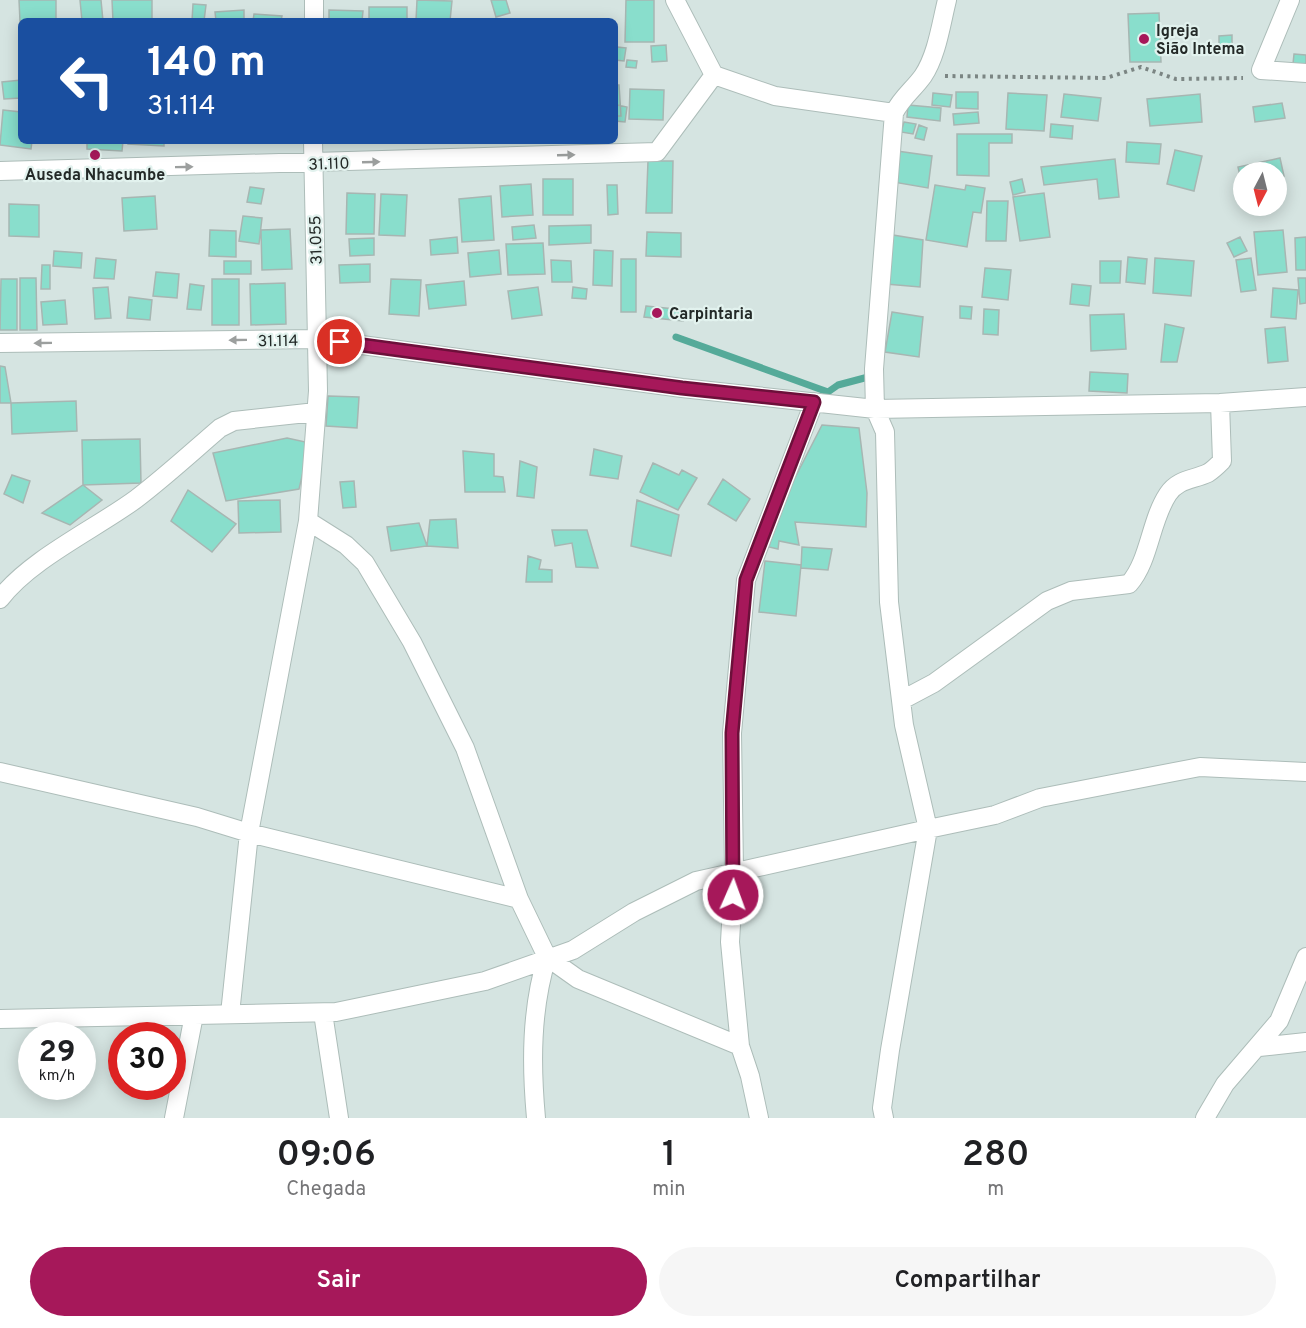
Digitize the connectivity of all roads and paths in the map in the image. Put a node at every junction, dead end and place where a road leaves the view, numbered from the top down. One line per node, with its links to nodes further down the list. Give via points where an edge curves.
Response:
1 (314, 0): 5 (street)
2 (675, 0): 7 (street)
3 (947, 0): 8 (street)
4 (1290, 0): 6 (street, via 1261,70)
5 (314, 18)
6 (1306, 73)
7 (714, 75): 10 (street, via 775,96); 12 (street, 31.110, one-way to 7, via 657,152)
8 (923, 75): 9 (path, via 1106,78 1141,67 1176,79); 10 (street)
9 (1251, 76)
10 (894, 113): 19 (street, via 874,369)
11 (313, 144): 12 (street, 31.055)
12 (313, 164): 13 (street, 31.110, one-way to 12); 14 (street, 31.055)
13 (0, 171)
14 (317, 339): 15 (street, 31.114, one-way to 15); 17 (street, 31.114); 20 (street, 31.055)
15 (0, 343)
16 (1306, 397): 18 (street, 31.114)
17 (814, 402): 19 (street, 31.114); 28 (street, via 746,580 732,733)
18 (1220, 403): 19 (street, 31.114); 23 (street, via 1222,461 1210,472 1178,482 1168,494 1137,575 1129,584 1071,591 1047,601 934,683)
19 (875, 410): 23 (street, via 885,432 889,602)
20 (316, 412): 21 (street, 31.055); 22 (street, via 234,421 220,428 136,498 36,567)
21 (308, 521): 27 (street, 31.055); 29 (street, via 346,544 365,563 412,642 465,748)
22 (0, 599)
23 (902, 700): 26 (street)
24 (0, 772): 27 (street, via 197,817)
25 (1306, 772): 26 (street, via 1200,766 1040,798 994,814)
26 (928, 829): 28 (street); 43 (street, via 890,1050)
27 (249, 833): 29 (street); 33 (street, 31.055)
28 (734, 871): 30 (street, via 696,881 634,912 573,950); 37 (street, via 730,942)
29 (519, 899): 30 (street)
30 (548, 957): 32 (street, via 485,981); 37 (street, via 578,979); 41 (street, via 536,1000 534,1026)
31 (1306, 957): 38 (street, via 1279,1021)
32 (323, 1012): 33 (street); 40 (street)
33 (230, 1014): 34 (street)
34 (194, 1015): 35 (street); 39 (street)
35 (0, 1019)
36 (1306, 1041): 38 (street)
37 (740, 1046): 42 (street)
38 (1258, 1047): 44 (street, via 1225,1084)
39 (174, 1118)
40 (339, 1118)
41 (536, 1118)
42 (759, 1118)
43 (884, 1118)
44 (1204, 1118)

